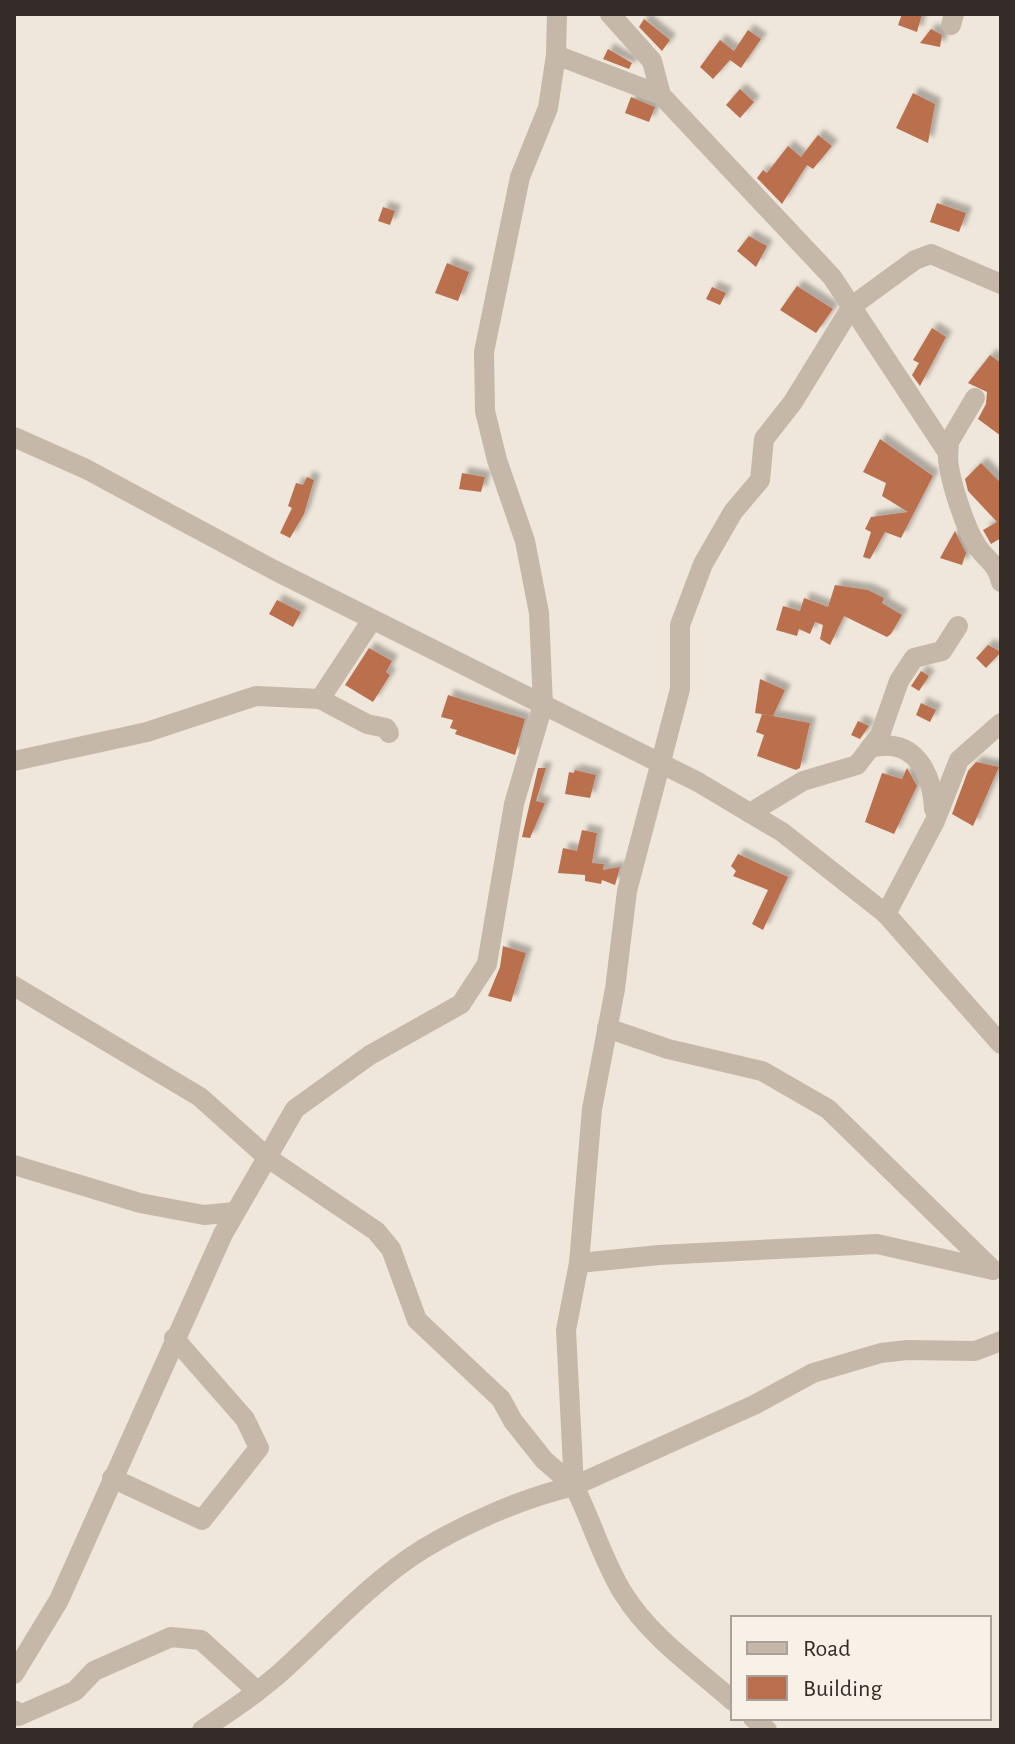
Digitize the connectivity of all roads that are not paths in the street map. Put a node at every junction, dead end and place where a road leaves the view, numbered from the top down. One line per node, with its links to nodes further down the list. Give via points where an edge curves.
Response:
1 (557, 14): 3 (street)
2 (610, 14): 4 (street, via 652,61)
3 (556, 55): 4 (street); 14 (street, via 548,108 520,177 484,352 485,411 525,541 539,613)
4 (661, 95): 6 (street, via 832,277)
5 (1001, 284): 6 (street, via 931,254)
6 (852, 306): 9 (street, via 929,420 948,453); 20 (street, via 764,439 760,480 733,512 701,567 680,625 680,689)
7 (975, 398): 9 (street, via 949,442)
8 (14, 437): 11 (street, via 86,469)
9 (947, 468): 10 (street, via 977,546 998,566)
10 (1001, 581)
11 (372, 620): 13 (street); 14 (street)
12 (958, 626): 17 (street, via 942,651 914,658)
13 (320, 699): 16 (street); 19 (street, via 256,696 147,732)
14 (543, 705): 20 (street); 28 (street, via 514,804 487,964 461,1004 370,1055 295,1109)
15 (1001, 723): 18 (street)
16 (389, 733)
17 (870, 748): 21 (street, via 883,744 913,755); 22 (street, via 857,765 803,781)
18 (959, 760): 21 (street); 23 (street)
19 (14, 761)
20 (660, 763): 22 (street); 26 (street, via 627,891)
21 (928, 770): 23 (street)
22 (750, 813): 24 (street, via 842,876)
23 (935, 821): 24 (street)
24 (886, 914): 27 (street)
25 (14, 986): 28 (street, via 200,1097)
26 (607, 1028): 31 (street, via 592,1109); 32 (street, via 762,1071 828,1109)
27 (1001, 1044)
28 (268, 1158): 30 (street); 36 (street, via 376,1231 391,1249 417,1320 501,1399 544,1460)
29 (14, 1165): 30 (street, via 140,1203 204,1215)
30 (235, 1212): 33 (street)
31 (579, 1263): 32 (street, via 877,1244); 36 (street, via 566,1330)
32 (997, 1270)
33 (174, 1338): 35 (street); 35 (street, via 245,1419 259,1448 202,1520)
34 (1001, 1341): 36 (street, via 975,1351 881,1353 813,1373)
35 (112, 1478): 37 (street, via 59,1600)
36 (574, 1486): 38 (street, via 534,1498 422,1550); 39 (street, via 624,1595 647,1626)
37 (14, 1674)
38 (257, 1691): 40 (street, via 201,1640 171,1637 94,1671 75,1691); 41 (street)
39 (731, 1699)
40 (15, 1714)
41 (202, 1730)

